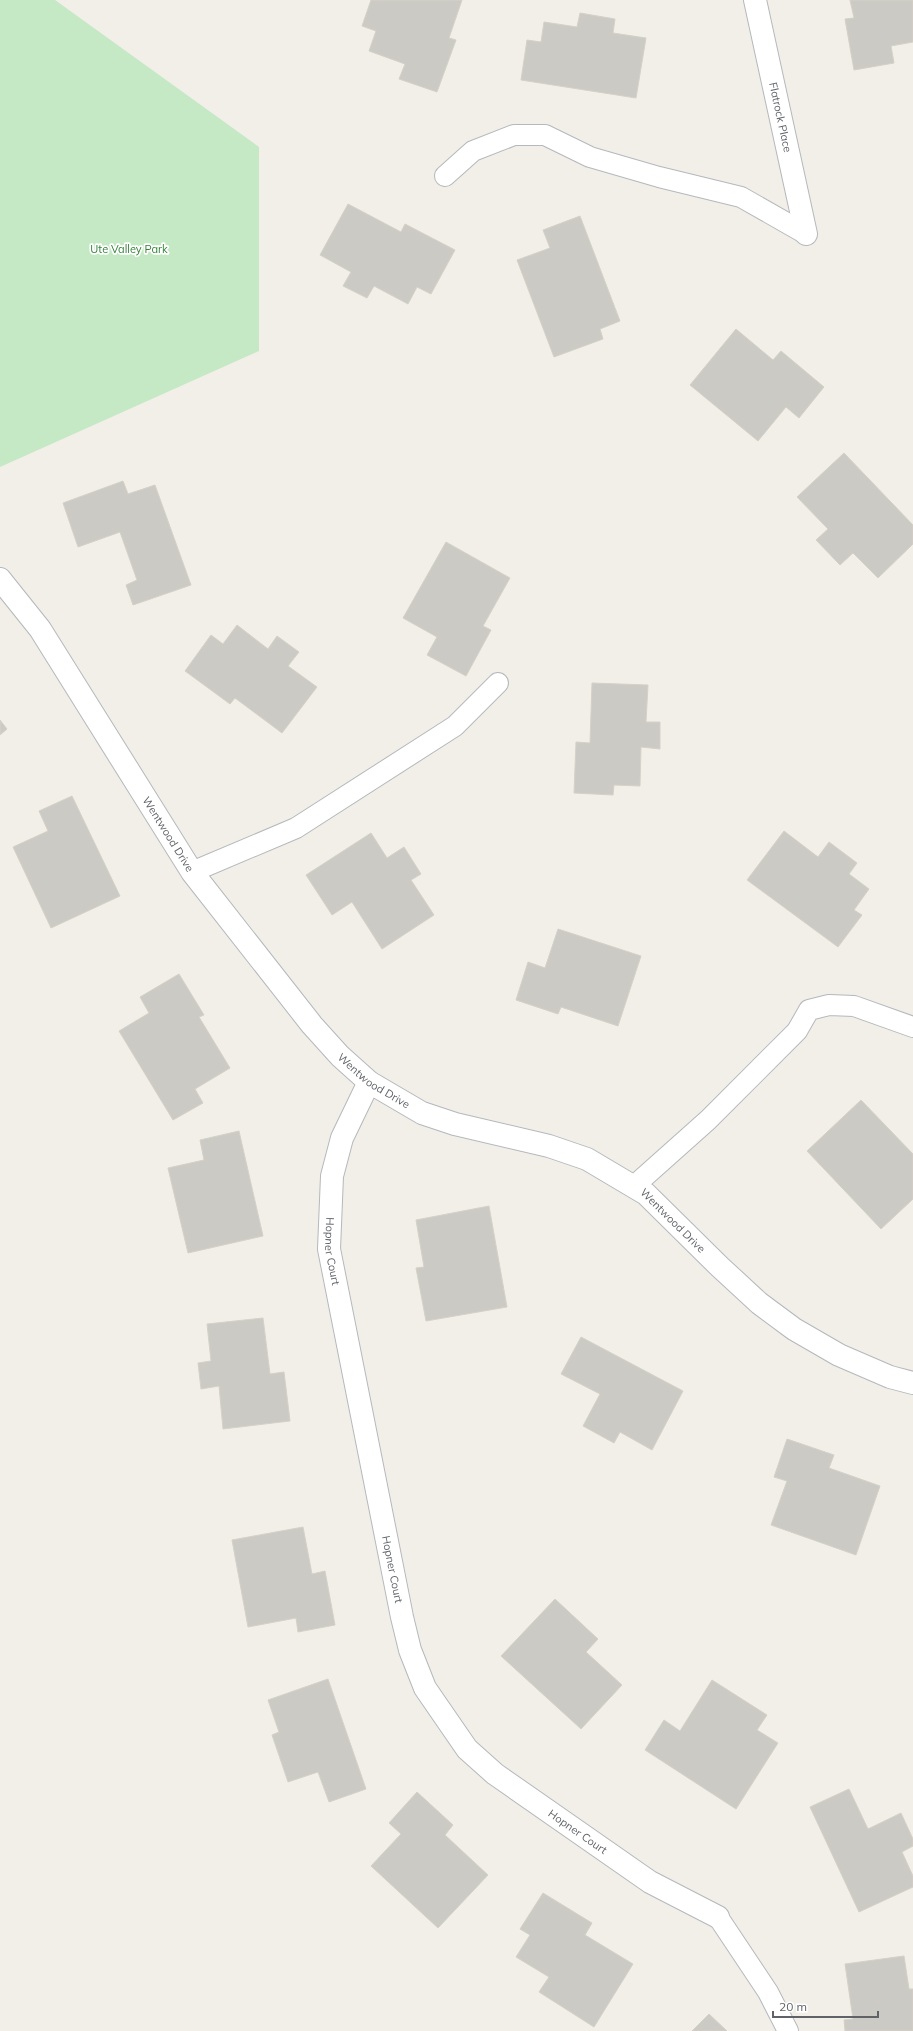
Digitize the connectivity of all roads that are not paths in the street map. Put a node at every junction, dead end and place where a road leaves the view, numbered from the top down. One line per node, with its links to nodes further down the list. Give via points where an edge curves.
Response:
1 (754, 0): 3 (street, Flatrock Place)
2 (445, 176): 3 (lane, via 473,151 514,135 545,134 590,157 741,197)
3 (806, 234)
4 (0, 579): 6 (street, Wentwood Drive, via 40,629)
5 (498, 683): 6 (lane, via 455,726 296,828)
6 (192, 872): 8 (street, Wentwood Drive, via 312,1025 340,1056)
7 (913, 1027): 9 (lane, via 854,1006 829,1005 809,1010 797,1030 713,1114)
8 (369, 1082): 9 (street, Wentwood Drive, via 422,1112 455,1124 549,1146 581,1157); 11 (street, Hopner Court, via 342,1138 332,1176 329,1249 402,1617 410,1650 425,1688 467,1749 495,1774 650,1882)
9 (634, 1186): 10 (street, Wentwood Drive, via 646,1194 759,1303 794,1329 839,1355 890,1377)
10 (913, 1383)
11 (718, 1917): 12 (lane, via 768,1992)
12 (788, 2031)

